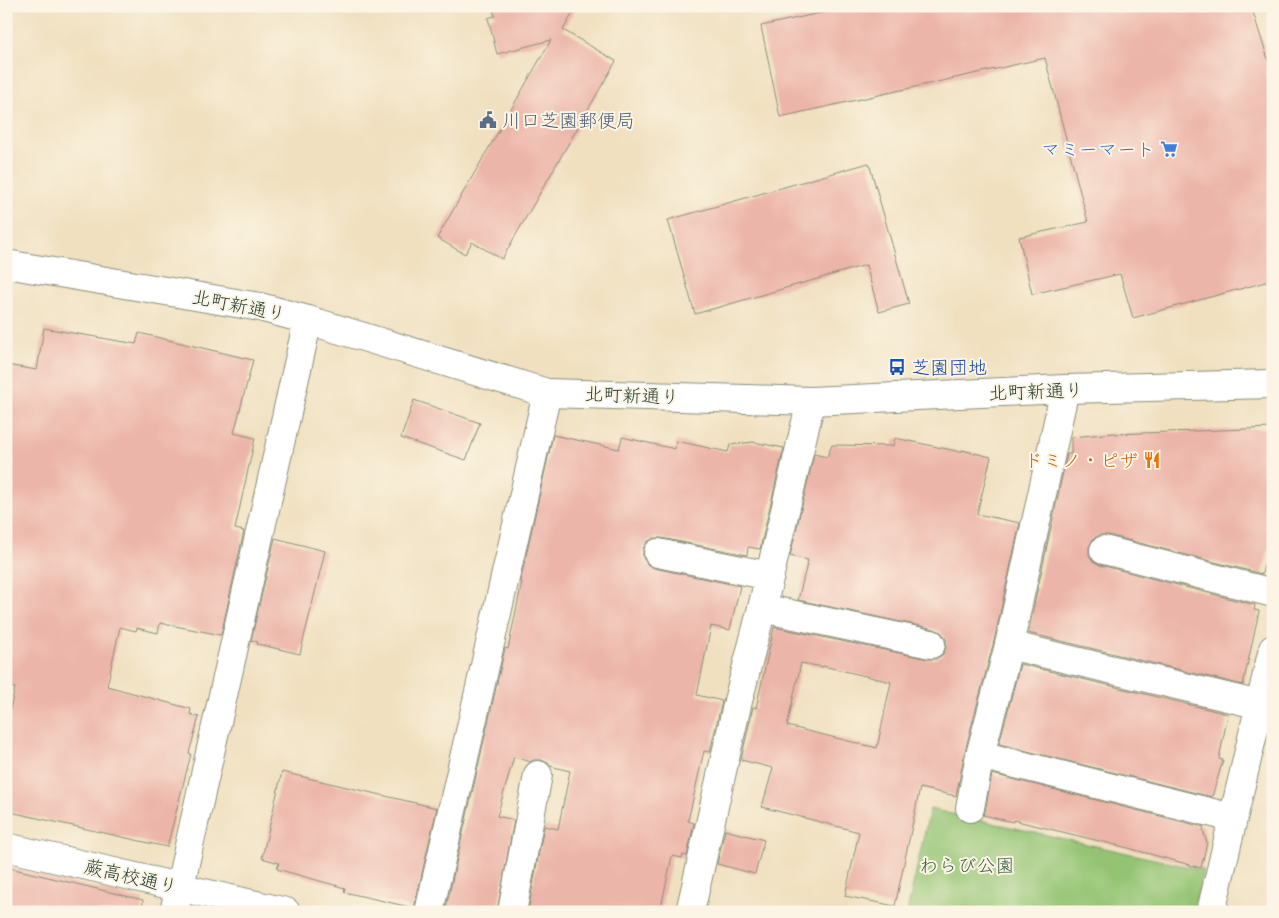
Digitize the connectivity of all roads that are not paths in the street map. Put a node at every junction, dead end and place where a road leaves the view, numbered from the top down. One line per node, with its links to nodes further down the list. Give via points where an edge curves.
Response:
1 (6, 264): 2 (street, 北町新通り, via 260,307)
2 (308, 320): 5 (street, 北町新通り); 21 (street)
3 (1273, 384): 4 (street, 北町新通り)
4 (1065, 389): 6 (street, 北町新通り); 13 (street)
5 (547, 393): 6 (street, 北町新通り); 23 (street)
6 (811, 401): 9 (street)
7 (1104, 550): 10 (street)
8 (658, 552): 9 (street)
9 (770, 576): 11 (street)
10 (1273, 593)
11 (762, 608): 12 (street); 25 (street)
12 (932, 644)
13 (1008, 645): 15 (street); 16 (street)
14 (1273, 649): 15 (street)
15 (1260, 705): 19 (street)
16 (980, 755): 18 (street); 19 (street)
17 (538, 775): 24 (street)
18 (970, 808)
19 (1233, 818): 26 (street)
20 (6, 847): 21 (street, 蕨高校通り)
21 (177, 899): 22 (street, 蕨高校通り)
22 (286, 912)
23 (429, 912)
24 (512, 912)
25 (690, 912)
26 (1211, 912)

